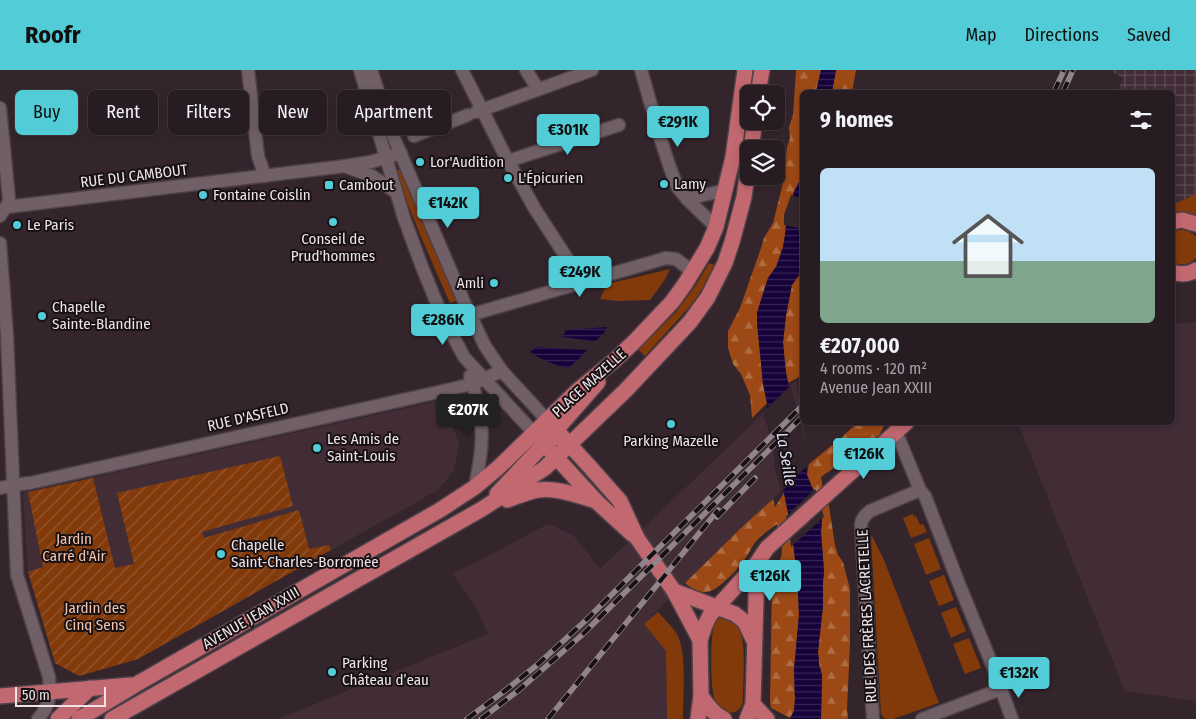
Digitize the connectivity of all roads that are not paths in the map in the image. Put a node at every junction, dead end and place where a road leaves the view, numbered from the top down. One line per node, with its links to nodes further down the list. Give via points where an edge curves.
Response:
1 (248, 70): 20 (street, via 256,141)
2 (360, 70): 17 (street)
3 (370, 70): 16 (street, PLACE MAZELLE)
4 (462, 70): 13 (street)
5 (526, 70): 11 (street)
6 (592, 70): 11 (street)
7 (641, 70): 25 (street, via 670,168 678,188)
8 (745, 70): 22 (main road, PLACE MAZELLE)
9 (762, 70): 10 (main road)
10 (760, 85)
11 (538, 89): 13 (street)
12 (0, 108): 26 (street, via 9,199)
13 (475, 112): 15 (street); 18 (street)
14 (620, 125): 18 (street)
15 (414, 136)
16 (401, 153): 17 (street, RUE DU CAMBOUT); 36 (street, PLACE MAZELLE)
17 (386, 158): 19 (street, RUE DU CAMBOUT); 23 (street)
18 (508, 160): 35 (street)
19 (345, 166): 20 (street, RUE DU CAMBOUT); 23 (street, RUE DU CAMBOUT, via 372,176)
20 (264, 176): 26 (street, RUE DU CAMBOUT)
21 (746, 185): 24 (main road, PLACE MAZELLE)
22 (726, 190): 24 (main road); 25 (street); 29 (main road, PLACE MAZELLE)
23 (396, 192): 39 (street, via 446,323)
24 (744, 196): 30 (main road, PLACE MAZELLE)
25 (687, 199): 29 (street)
26 (3, 212)
27 (1175, 221): 28 (main road)
28 (1196, 224)
29 (716, 227): 30 (main road); 33 (main road, PLACE MAZELLE)
30 (732, 242): 43 (main road, PLACE MAZELLE, via 708,297 690,322)
31 (0, 243): 37 (street)
32 (1196, 270): 34 (main road, via 1184,275)
33 (693, 272): 35 (street, via 676,259 666,258); 42 (main road, PLACE MAZELLE, via 654,322 615,360 587,396)
34 (1175, 273)
35 (583, 282): 36 (street)
36 (470, 315): 38 (street, PLACE MAZELLE)
37 (3, 328): 45 (street)
38 (502, 371): 39 (street, RUE D'ASFELD); 42 (street, PLACE MAZELLE)
39 (478, 381): 42 (street); 45 (street, RUE D'ASFELD); 46 (street, via 482,439)
40 (903, 425): 41 (main road)
41 (895, 432): 48 (street); 52 (main road, via 773,542)
42 (547, 434): 43 (main road); 44 (main road); 46 (main road, AVENUE JEAN XXIII); 50 (main road)
43 (570, 444): 44 (main road, PLACE MAZELLE); 51 (main road, via 620,501)
44 (556, 457): 49 (main road); 50 (main road, AVENUE JEAN XXIII)
45 (13, 486): 47 (street, RUE D'ASFELD); 60 (street, via 17,575)
46 (475, 487): 57 (main road, AVENUE JEAN XXIII)
47 (0, 488)
48 (920, 490): 59 (street); 72 (street, RUE DES FRÈRES LACRETELLE, via 870,511 862,519)
49 (597, 502): 50 (main road, via 546,489); 51 (main road)
50 (482, 509): 67 (main road, AVENUE JEAN XXIII)
51 (637, 538): 53 (main road)
52 (756, 563): 54 (main road); 56 (main road)
53 (674, 591): 54 (main road); 55 (main road)
54 (717, 607): 55 (main road, via 707,620); 56 (main road, via 740,617)
55 (700, 640): 62 (main road)
56 (754, 641): 63 (main road)
57 (134, 685): 58 (main road, AVENUE JEAN XXIII); 66 (main road)
58 (90, 688): 60 (main road, AVENUE JEAN XXIII); 65 (main road)
59 (1001, 689): 73 (street); 74 (street)
60 (51, 692): 61 (main road, AVENUE JEAN XXIII); 64 (street)
61 (0, 696)
62 (701, 696): 68 (main road); 69 (main road, via 714,713)
63 (753, 704): 70 (main road); 71 (main road)
64 (38, 719)
65 (58, 719)
66 (79, 719)
67 (112, 719)
68 (698, 719)
69 (724, 719)
70 (747, 719)
71 (767, 719)
72 (874, 719)
73 (922, 719)
74 (1012, 719)

